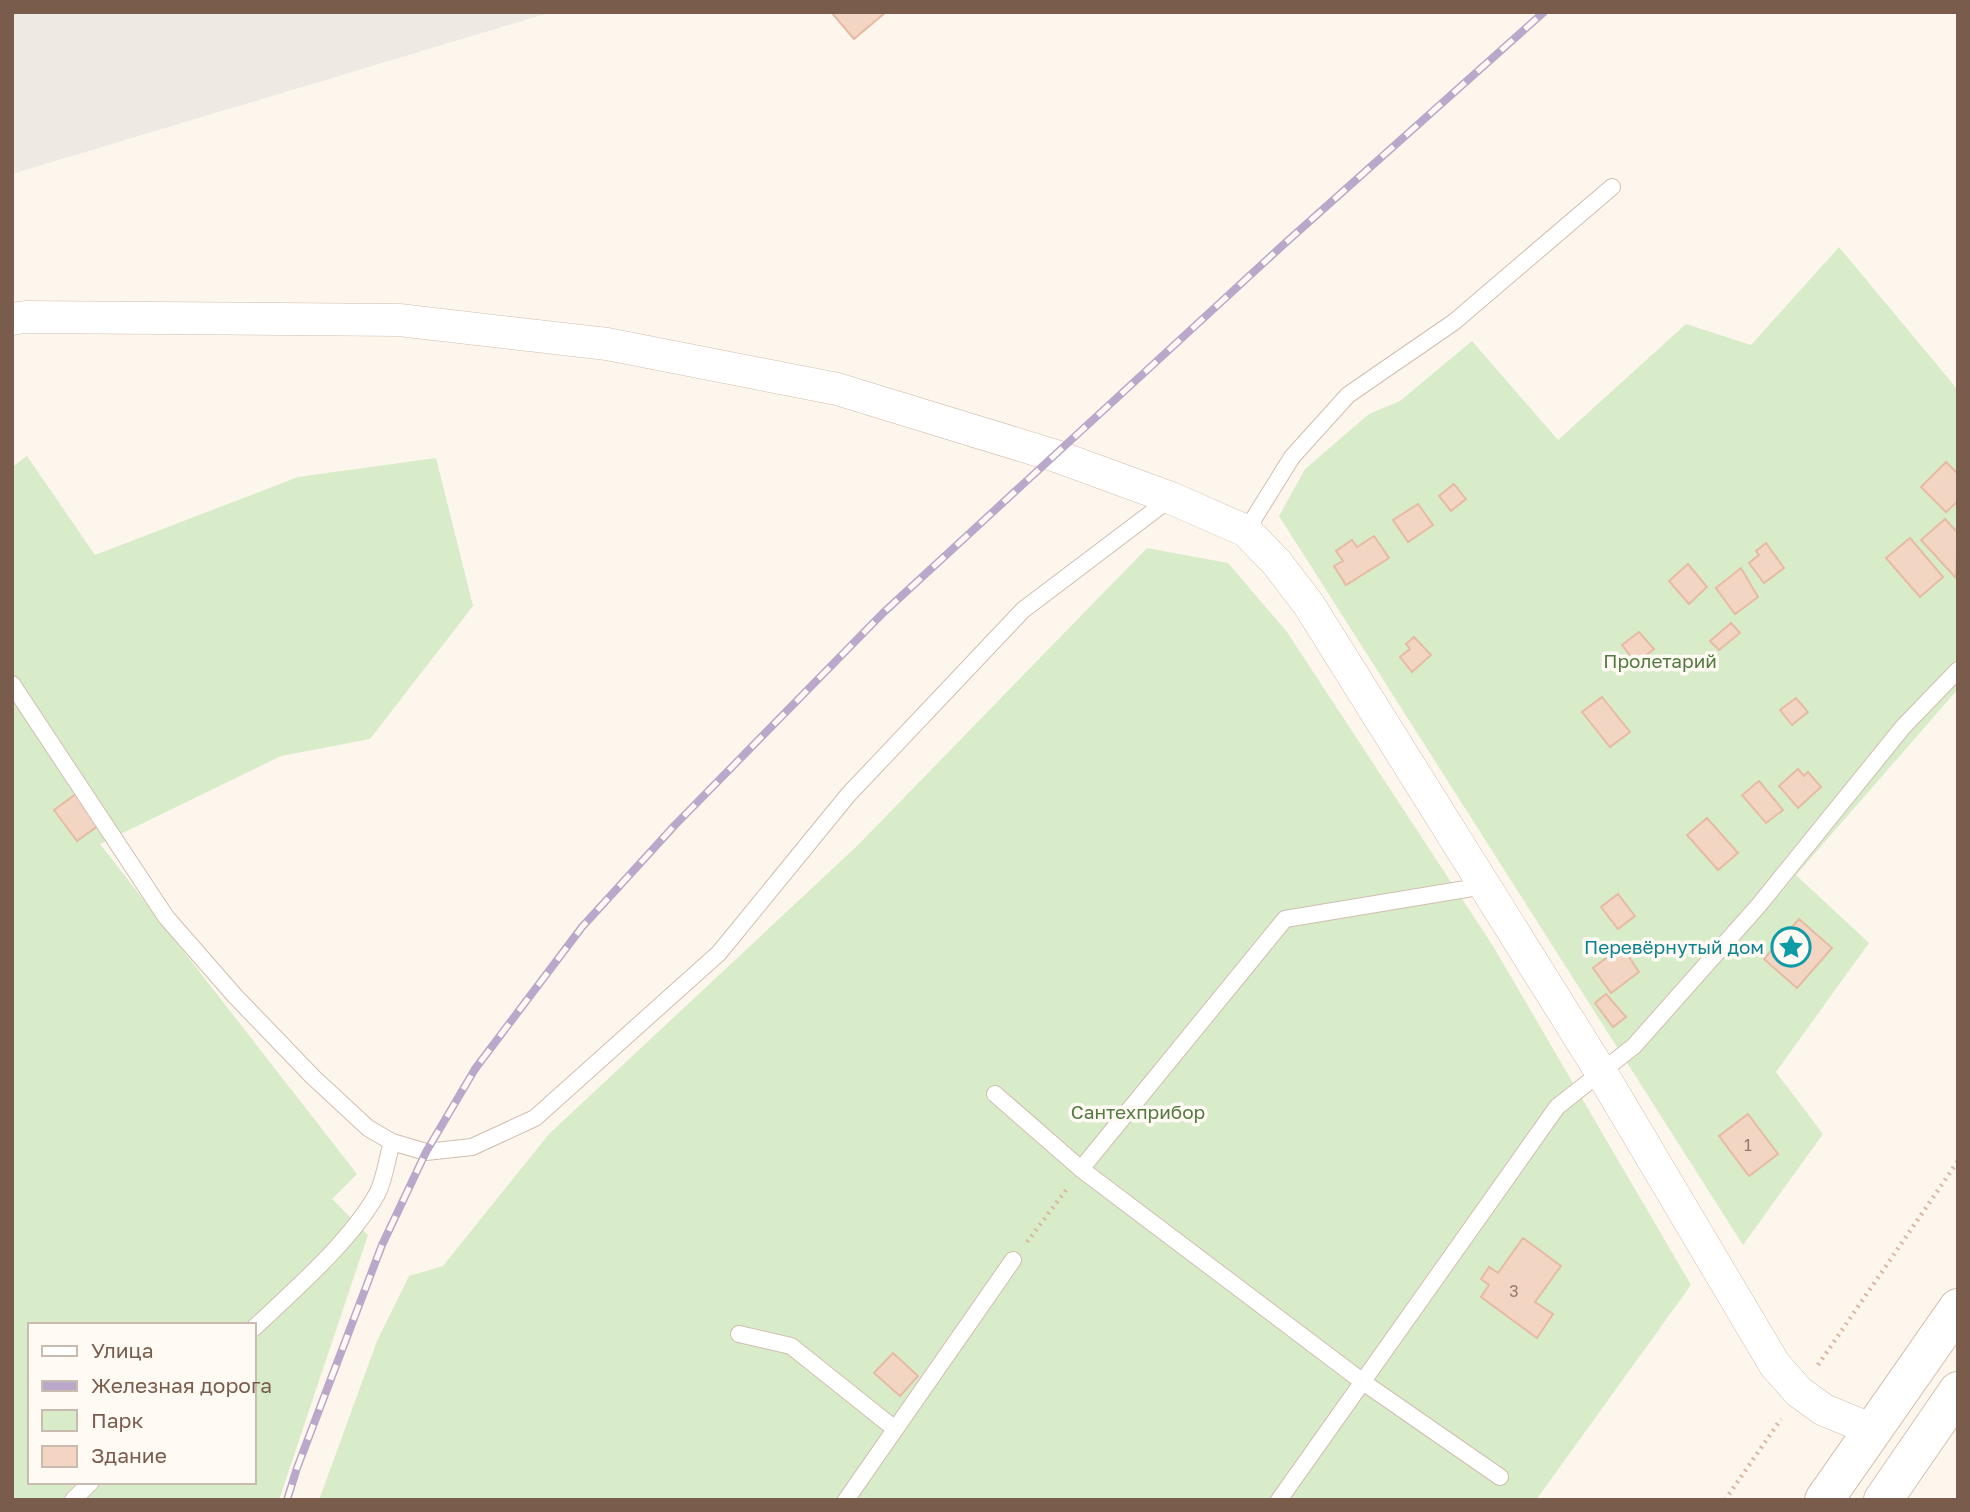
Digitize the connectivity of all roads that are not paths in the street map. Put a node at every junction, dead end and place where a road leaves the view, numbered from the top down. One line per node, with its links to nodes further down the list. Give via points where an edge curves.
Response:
1 (1612, 187): 4 (lane, via 1454,322 1349,395 1292,457)
2 (12, 319): 3 (street, via 399,320 607,344 837,389 1056,456)
3 (1171, 498): 4 (street); 10 (lane, via 1023,610 848,795 719,953 535,1118 472,1147 426,1152)
4 (1246, 531): 7 (street, via 1309,605)
5 (1958, 670): 8 (lane, via 1903,727 1759,905 1634,1046)
6 (12, 684): 10 (lane, via 166,917 313,1077 368,1128)
7 (1484, 886): 8 (street); 11 (lane, via 1284,919)
8 (1601, 1072): 16 (lane, via 1557,1107); 19 (street, via 1775,1364 1799,1392 1824,1410)
9 (995, 1094): 11 (lane)
10 (392, 1142): 14 (lane, via 378,1191 363,1215)
11 (1081, 1169): 16 (lane)
12 (1013, 1260): 18 (lane)
13 (1958, 1308): 19 (main road)
14 (256, 1326)
15 (739, 1334): 18 (lane, via 791,1346)
16 (1363, 1382): 20 (lane); 24 (lane)
17 (1958, 1391): 26 (main road)
18 (895, 1429): 23 (lane)
19 (1873, 1430): 25 (main road)
20 (1500, 1477)
21 (89, 1484): 22 (lane)
22 (73, 1500)
23 (846, 1500)
24 (1279, 1500)
25 (1824, 1500)
26 (1883, 1500)

